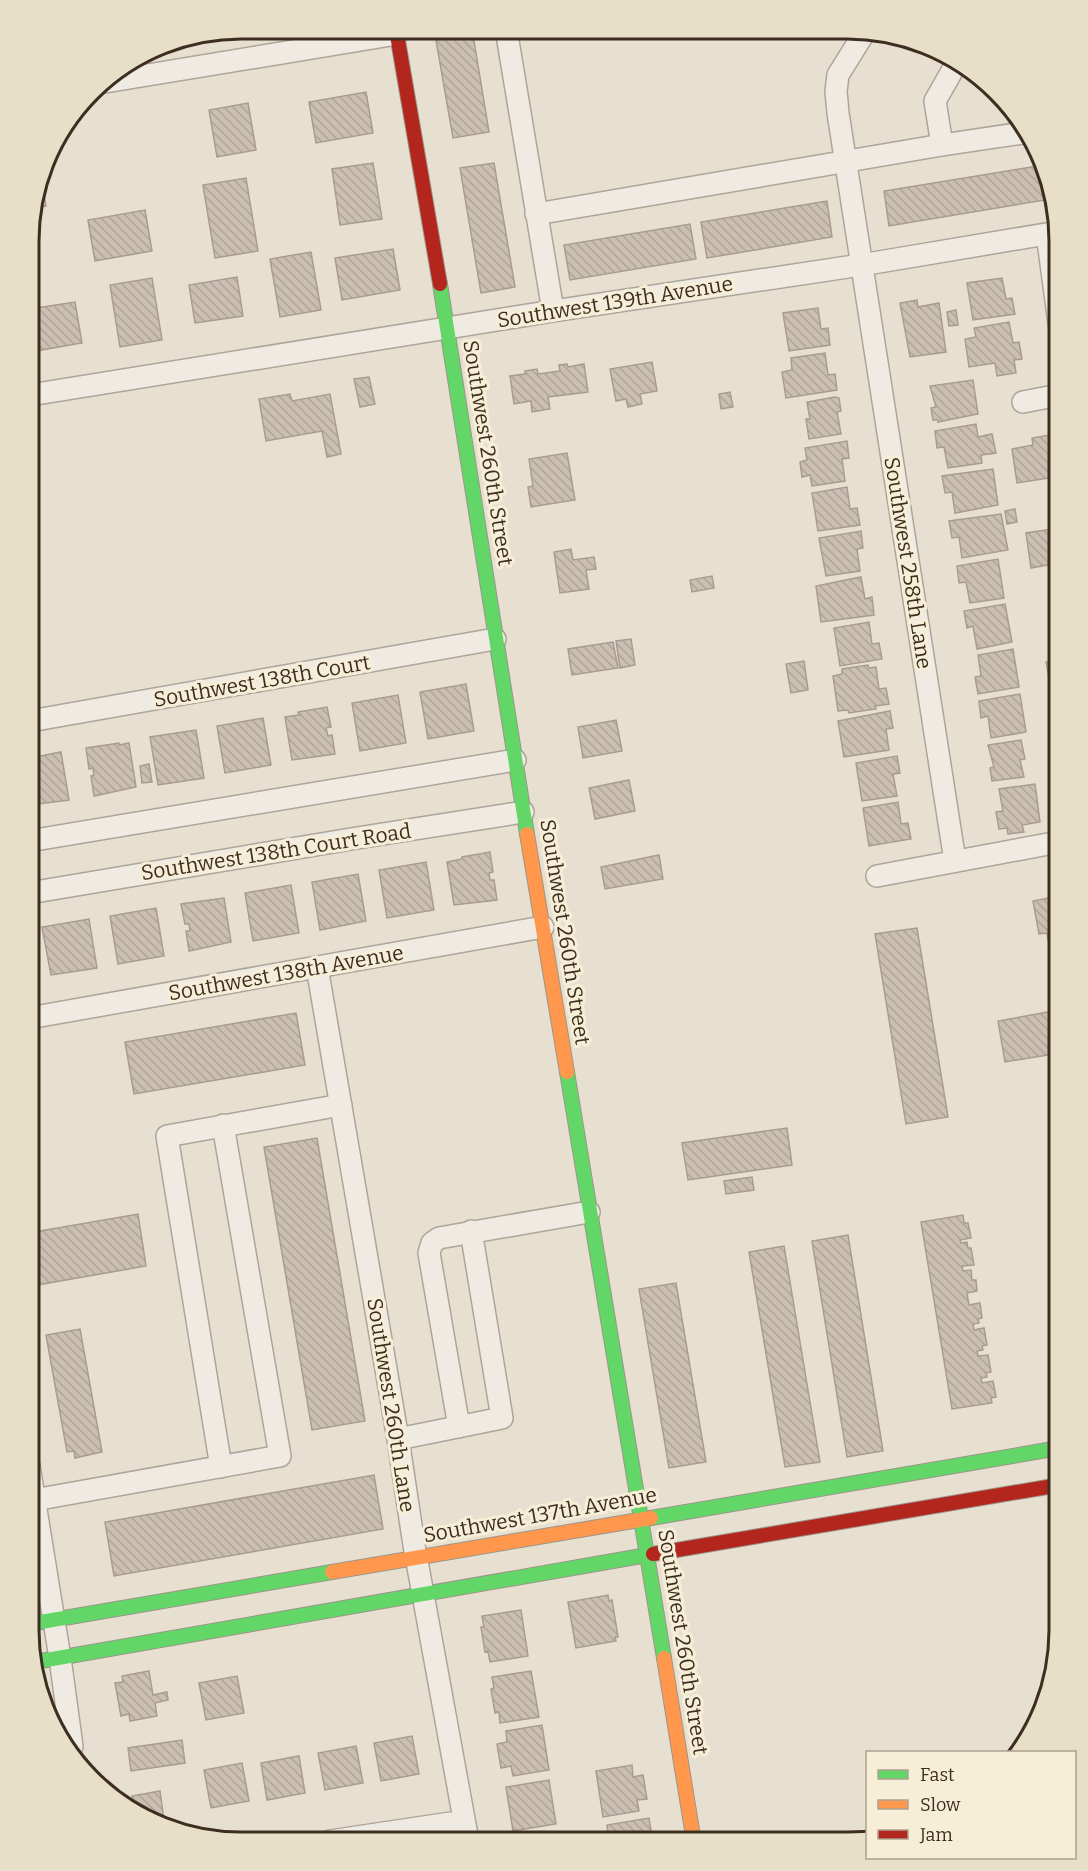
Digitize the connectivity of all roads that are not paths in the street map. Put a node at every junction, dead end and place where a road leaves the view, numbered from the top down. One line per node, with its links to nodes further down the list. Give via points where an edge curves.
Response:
1 (350, 39): 6 (street)
2 (397, 39): 14 (main road, Southwest 260th Street)
3 (508, 39): 10 (street)
4 (860, 40): 9 (street, Southwest 258th Lane, via 838,75 838,113)
5 (953, 69): 8 (street, via 935,101)
6 (121, 79)
7 (1018, 134): 8 (street)
8 (942, 145): 9 (street)
9 (846, 162): 10 (street); 12 (street, Southwest 258th Lane)
10 (536, 214): 13 (street)
11 (1048, 234): 12 (street, Southwest 139th Avenue)
12 (861, 265): 13 (street, Southwest 139th Avenue); 24 (street, Southwest 258th Lane)
13 (553, 311): 14 (street, Southwest 139th Avenue)
14 (448, 328): 15 (street, Southwest 139th Avenue); 18 (main road, Southwest 260th Street)
15 (39, 394)
16 (1049, 397): 17 (street)
17 (1023, 402)
18 (495, 639): 19 (street, Southwest 138th Court); 20 (main road, Southwest 260th Street)
19 (39, 719)
20 (515, 760): 21 (main road, Southwest 260th Street); 22 (street)
21 (523, 813): 26 (street, Southwest 138th Court Road); 27 (main road, Southwest 260th Street)
22 (39, 839)
23 (1049, 844): 24 (street)
24 (955, 861): 25 (street)
25 (877, 876)
26 (39, 891)
27 (543, 927): 28 (street, Southwest 138th Avenue); 32 (main road, Southwest 260th Street)
28 (317, 967): 29 (street, Southwest 138th Avenue); 30 (street, Southwest 260th Lane)
29 (39, 1016)
30 (341, 1105): 31 (street); 35 (street, Southwest 260th Lane)
31 (223, 1125): 37 (street, via 167,1136); 37 (street, via 280,1456)
32 (589, 1212): 33 (street); 40 (main road, Southwest 260th Street)
33 (471, 1231): 34 (street, via 439,1238 432,1243 429,1253); 34 (street, via 502,1418)
34 (459, 1427): 35 (street)
35 (398, 1439): 43 (street, Southwest 260th Lane)
36 (1049, 1450): 40 (main road, Southwest 137th Avenue)
37 (221, 1467): 39 (street)
38 (1049, 1487): 42 (main road)
39 (39, 1499)
40 (641, 1519): 42 (main road, Southwest 260th Street); 43 (main road, Southwest 137th Avenue)
41 (39, 1530): 45 (street)
42 (647, 1554): 44 (main road); 53 (main road, Southwest 260th Street)
43 (416, 1558): 44 (street, Southwest 260th Lane); 45 (main road, Southwest 137th Avenue)
44 (423, 1595): 47 (main road); 50 (street, Southwest 260th Lane)
45 (54, 1620): 46 (main road, Southwest 137th Avenue); 47 (street)
46 (39, 1622)
47 (60, 1658): 48 (main road); 49 (street)
48 (42, 1661)
49 (71, 1738)
50 (464, 1821): 51 (street); 52 (street, Southwest 260th Lane)
51 (390, 1832)
52 (466, 1832)
53 (692, 1832)

